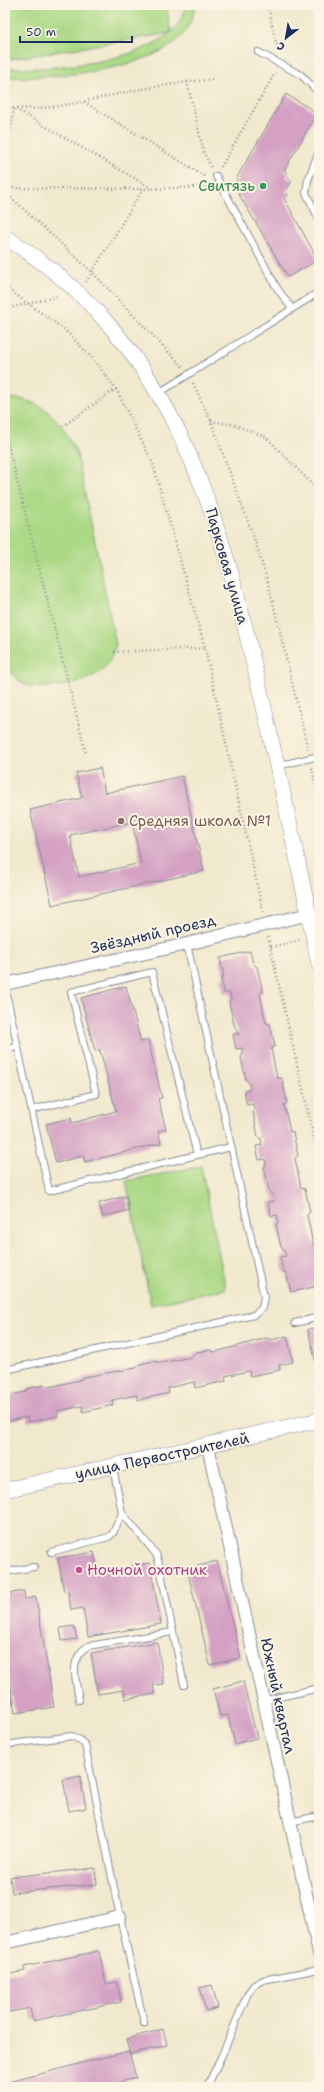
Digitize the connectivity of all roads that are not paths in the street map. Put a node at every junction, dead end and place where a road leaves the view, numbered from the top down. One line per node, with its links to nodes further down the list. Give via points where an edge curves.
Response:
1 (258, 52): 2 (lane, via 300,75)
2 (319, 93)
3 (319, 151): 5 (lane, via 306,193)
4 (216, 176): 8 (lane, via 277,288)
5 (319, 220)
6 (5, 237): 9 (street, Парковая улица, via 74,288 120,337)
7 (319, 292): 8 (lane)
8 (292, 309): 9 (lane)
9 (159, 393): 11 (street, Парковая улица, via 202,485 227,559)
10 (319, 756): 11 (lane)
11 (277, 766): 12 (street, Парковая улица)
12 (309, 914): 13 (street, Звёздный проезд); 14 (street, Парковая улица)
13 (187, 944): 15 (street, Звёздный проезд); 20 (lane)
14 (319, 964)
15 (5, 984)
16 (5, 988): 17 (lane)
17 (18, 1047): 18 (lane); 19 (lane)
18 (5, 1049)
19 (31, 1110): 21 (lane, via 49,1191); 21 (lane, via 96,1094 71,992 152,972)
20 (231, 1147): 21 (lane); 24 (lane, via 264,1297 262,1308 254,1314)
21 (197, 1155)
22 (319, 1316): 23 (lane)
23 (295, 1324)
24 (5, 1370)
25 (319, 1420): 26 (street, улица Первостроителей)
26 (208, 1446): 27 (street, улица Первостроителей); 37 (street, Южный квартал)
27 (113, 1467): 28 (street, улица Первостроителей); 29 (lane)
28 (5, 1490)
29 (122, 1513): 30 (lane, via 109,1537); 33 (lane, via 156,1554)
30 (51, 1552)
31 (34, 1567): 32 (lane)
32 (5, 1572)
33 (173, 1632): 34 (lane); 36 (lane, via 88,1646 82,1650 74,1665)
34 (184, 1684)
35 (319, 1688): 37 (lane)
36 (79, 1700)
37 (262, 1701): 40 (street, Южный квартал)
38 (5, 1745): 41 (lane, via 72,1736 85,1745)
39 (319, 1816): 40 (lane)
40 (290, 1822): 43 (street, Южный квартал)
41 (120, 1917): 42 (street); 45 (lane)
42 (5, 1943)
43 (319, 1953)
44 (319, 1969): 46 (lane, via 262,1980 254,1985 248,1992)
45 (144, 2023)
46 (207, 2087)

